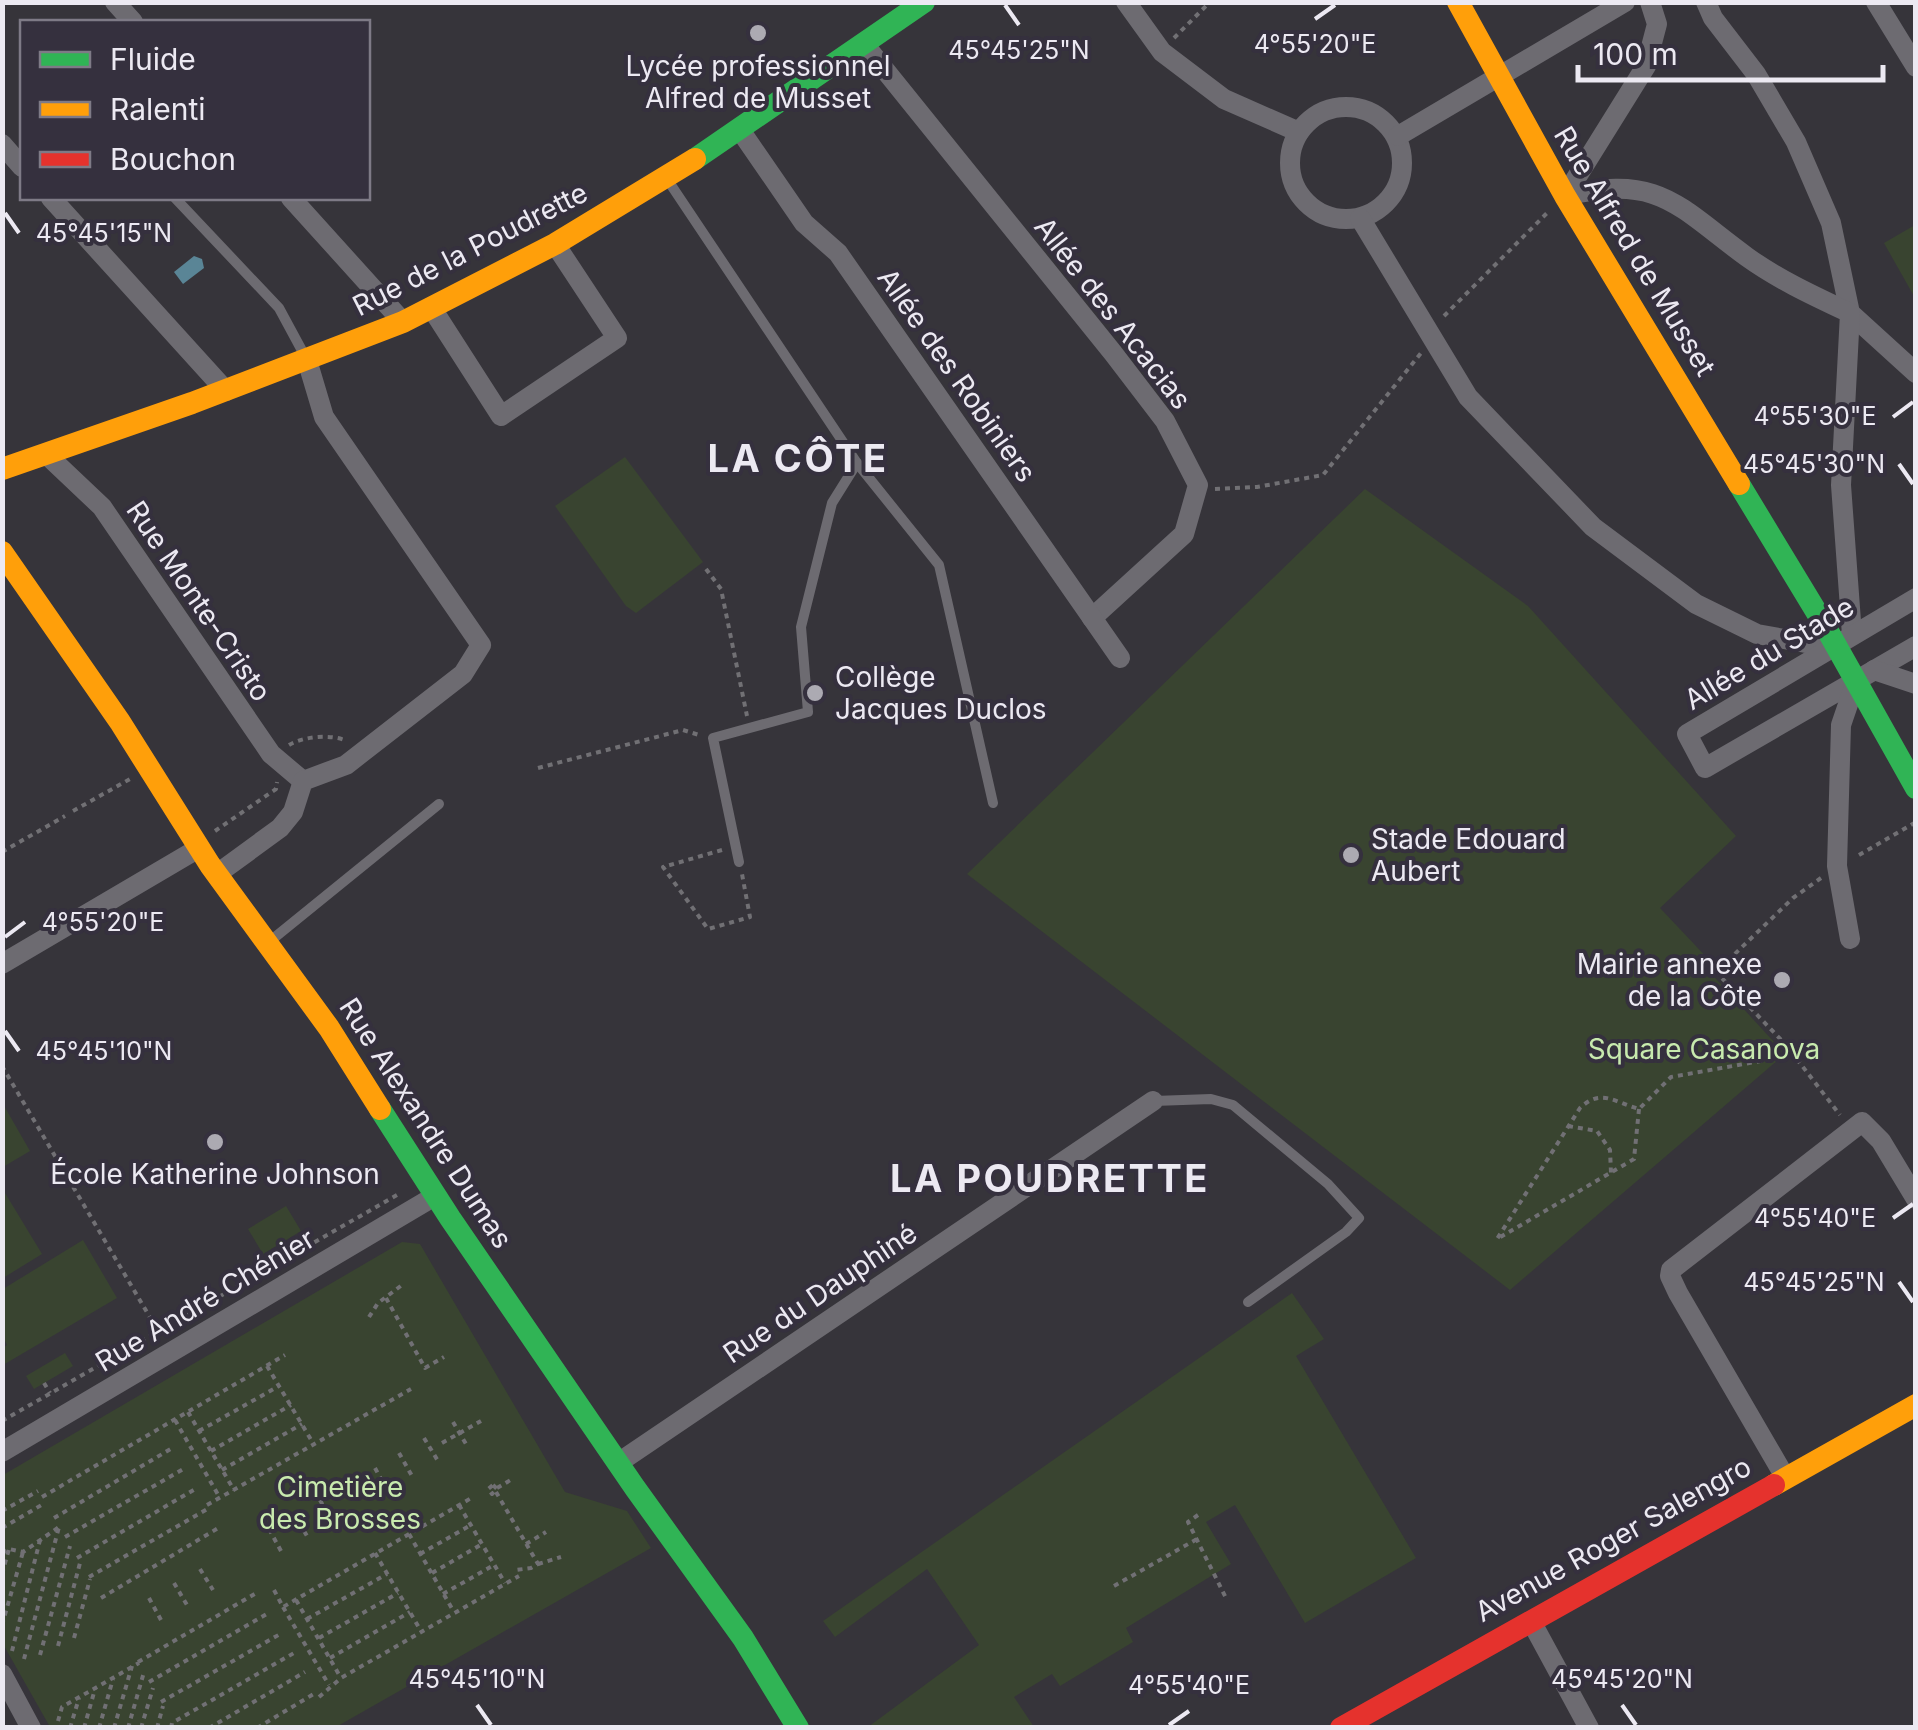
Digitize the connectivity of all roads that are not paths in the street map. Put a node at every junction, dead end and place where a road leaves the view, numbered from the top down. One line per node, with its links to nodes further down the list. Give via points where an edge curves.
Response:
1 (924, 2): 8 (street, Rue de la Poudrette)
2 (1126, 2): 12 (street, via 1162,52 1224,99)
3 (1458, 2): 10 (street, Rue Alfred de Musset)
4 (1625, 2): 10 (street)
5 (1650, 2): 17 (street, via 1657,24 1646,66)
6 (1706, 2): 24 (street, via 1796,142 1831,223)
7 (1876, 2): 9 (street)
8 (864, 44): 11 (street, Rue de la Poudrette); 34 (street, Allée des Acacias, via 1114,353 1164,421 1198,484 1184,534)
9 (1916, 67)
10 (1497, 76): 13 (street); 17 (street, Rue Alfred de Musset)
11 (740, 130): 16 (street, Rue de la Poudrette); 34 (street, Allée des Robiniers, via 804,224 838,253)
12 (1299, 132): 13 (street, via 1336,107 1354,107); 21 (street, via 1290,161 1300,195 1331,216)
13 (1398, 136): 21 (street, via 1399,182 1376,212)
14 (2, 144): 15 (street)
15 (20, 164)
16 (667, 178): 22 (street, Rue de la Poudrette); 30 (lane)
17 (1565, 196): 24 (street, via 1605,187 1648,190 1695,215 1788,284); 35 (street, Rue Alfred de Musset)
18 (52, 200): 28 (street)
19 (177, 200): 26 (lane, via 279,308)
20 (293, 200): 25 (street)
21 (1360, 218): 35 (street, via 1468,397 1593,527 1696,604 1758,634 1811,644)
22 (555, 244): 23 (street, Rue de la Poudrette); 23 (street, via 617,338 501,416)
23 (431, 308): 25 (street, Rue de la Poudrette)
24 (1850, 313): 27 (street); 35 (street, via 1841,484)
25 (403, 322): 26 (street, Rue de la Poudrette)
26 (307, 360): 28 (street, Rue de la Poudrette); 40 (street, via 324,417 482,645 463,674 346,765)
27 (1916, 372)
28 (226, 390): 29 (street, Rue de la Poudrette)
29 (46, 454): 31 (street, Rue de la Poudrette); 40 (street, Rue Monte-Cristo, via 102,507 270,754)
30 (857, 463): 42 (lane, via 938,565); 45 (lane, via 832,503 800,627 808,712 714,738)
31 (2, 469)
32 (2, 552): 44 (street, Rue Alexandre Dumas)
33 (1916, 598): 35 (street, Allée du Stade)
34 (1092, 618): 37 (street, Allée des Robiniers)
35 (1844, 640): 38 (street, Rue Alfred de Musset); 38 (street, Allée du Stade, via 1686,734 1706,768)
36 (1916, 646): 38 (street, Allée du Stade)
37 (1120, 658)
38 (1865, 675): 39 (street); 41 (street, Rue Alfred de Musset); 47 (street, via 1841,725 1838,866)
39 (1916, 684)
40 (303, 781): 46 (street, via 280,828)
41 (1916, 788)
42 (994, 803)
43 (439, 804): 48 (lane)
44 (199, 848): 46 (street, Rue Alexandre Dumas); 49 (street)
45 (740, 862)
46 (218, 874): 48 (street, Rue Alexandre Dumas)
47 (1850, 939)
48 (268, 943): 51 (street, Rue Alexandre Dumas)
49 (2, 964)
50 (1153, 1101): 53 (lane, via 1232,1105 1359,1218); 56 (street, Rue du Dauphiné)
51 (435, 1196): 55 (street, Rue André Chénier); 56 (street, Rue Alexandre Dumas)
52 (1916, 1198): 57 (street, via 1882,1141 1862,1122 1670,1270)
53 (1248, 1302)
54 (1916, 1405): 57 (street, Avenue Roger Salengro)
55 (2, 1452)
56 (618, 1463): 61 (street, Rue Alexandre Dumas, via 744,1638)
57 (1785, 1478): 58 (street, Avenue Roger Salengro)
58 (1530, 1621): 62 (street, Avenue Roger Salengro); 63 (street)
59 (2, 1674): 60 (street)
60 (32, 1728)
61 (798, 1728)
62 (1342, 1728)
63 (1589, 1728)

